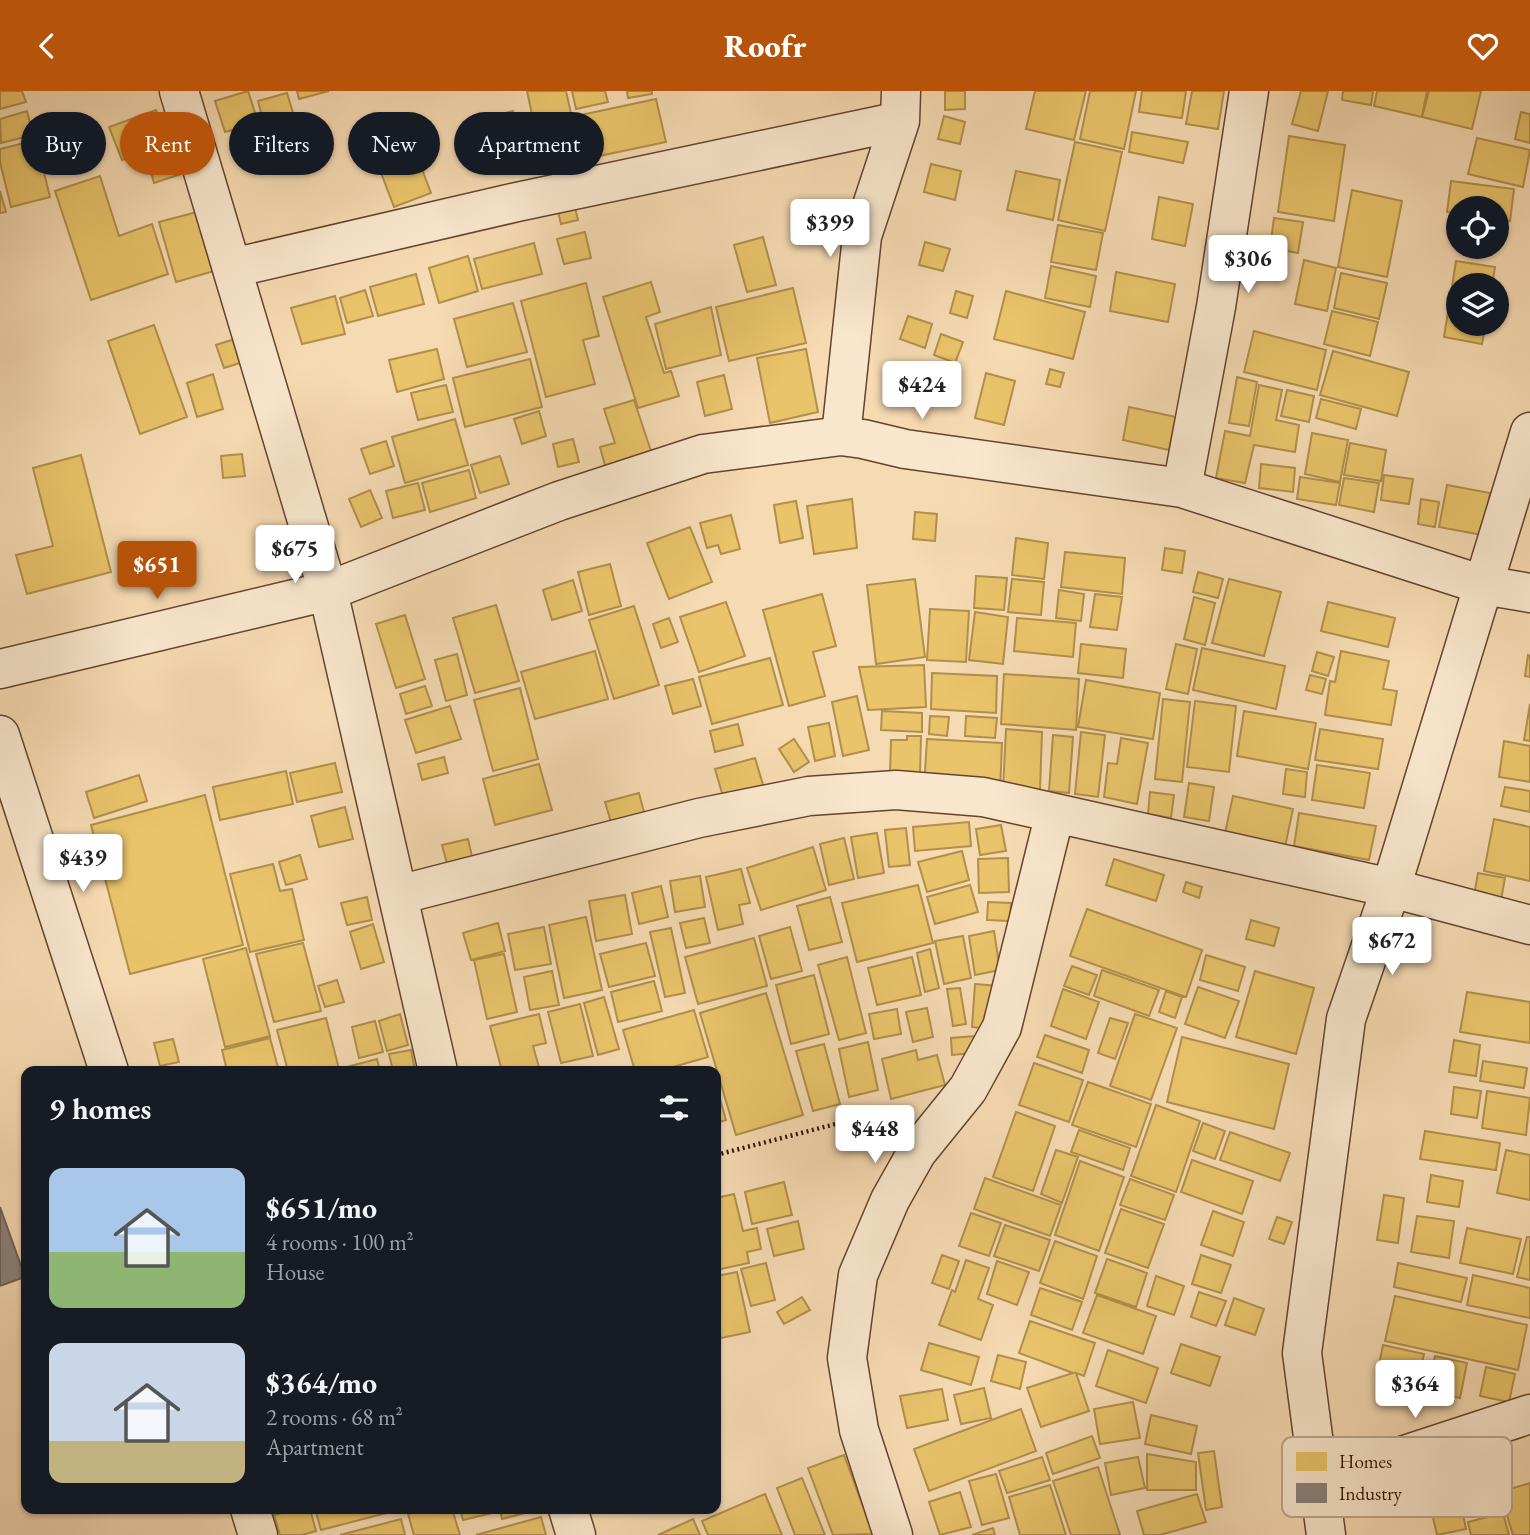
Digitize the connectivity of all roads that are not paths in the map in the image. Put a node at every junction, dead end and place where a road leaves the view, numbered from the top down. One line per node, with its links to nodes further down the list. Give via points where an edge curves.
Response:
1 (179, 91): 4 (street)
2 (1248, 91): 7 (street, via 1216,307)
3 (901, 106): 4 (street); 6 (street, via 862,236)
4 (232, 268): 9 (street)
5 (1530, 432): 8 (street)
6 (841, 436): 7 (street); 9 (street, via 704,454 559,501)
7 (1182, 488): 8 (street)
8 (1483, 585): 10 (street); 14 (street)
9 (328, 591): 11 (street); 15 (street)
10 (1530, 593)
11 (0, 669)
12 (0, 735): 17 (street)
13 (1055, 813): 14 (street); 15 (street, via 983,797 896,790 808,796 699,818); 27 (street, via 1002,1027 968,1089 917,1152 890,1200 858,1275 848,1358 859,1430)
14 (1391, 888): 16 (street); 20 (street, via 1346,1019 1302,1353)
15 (398, 895): 18 (street)
16 (1530, 925)
17 (107, 1066)
18 (437, 1066)
19 (1530, 1414): 21 (street)
20 (1313, 1437)
21 (1460, 1437)
22 (252, 1514): 25 (street)
23 (570, 1514): 26 (street)
24 (1324, 1517): 28 (street)
25 (258, 1535)
26 (576, 1535)
27 (893, 1535)
28 (1326, 1535)

